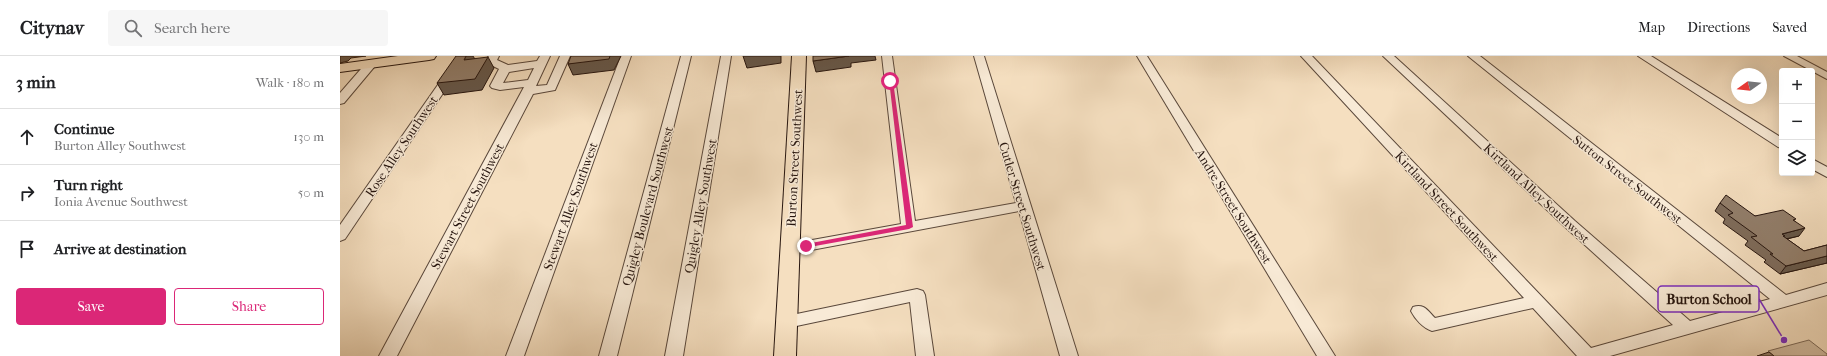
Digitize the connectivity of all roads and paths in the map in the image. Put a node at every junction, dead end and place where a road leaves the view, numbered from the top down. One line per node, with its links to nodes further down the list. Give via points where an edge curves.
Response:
1 (429, 56): 18 (main road)
2 (463, 56): 29 (street, Rose Alley Southwest)
3 (494, 56): 20 (street, via 491,62)
4 (565, 56): 22 (street, via 551,88)
5 (626, 56): 38 (street, Stewart Alley Southwest)
6 (688, 56): 39 (street, Quigley Boulevard Southwest)
7 (726, 56): 40 (street, Quigley Alley Southwest)
8 (799, 56): 30 (main road, Burton Street Southwest)
9 (887, 56): 28 (street)
10 (979, 56): 27 (street, Cutler Street Southwest)
11 (1142, 56): 44 (street, Andre Street Southwest)
12 (1306, 56): 32 (street, Kirtland Street Southwest)
13 (1388, 56): 36 (street, Kirtland Alley Southwest)
14 (1473, 56): 33 (street, Sutton Street Southwest)
15 (1643, 56): 24 (street)
16 (1789, 56): 21 (street)
17 (543, 60): 20 (street); 22 (street, Stewart Street Southwest)
18 (370, 64): 19 (main road); 23 (street)
19 (340, 68)
20 (505, 69): 22 (street, via 496,86)
21 (1827, 76)
22 (530, 87): 37 (street, Stewart Street Southwest)
23 (340, 100)
24 (1779, 142)
25 (1815, 165): 26 (street)
26 (1827, 172)
27 (1023, 206): 28 (street); 43 (street, Cutler Street Southwest)
28 (909, 227): 30 (street)
29 (340, 236)
30 (790, 249): 35 (main road, Burton Street Southwest)
31 (1827, 289): 33 (street)
32 (1537, 301): 34 (street, via 1432,326); 45 (street, Kirtland Street Southwest)
33 (1783, 301): 36 (street)
34 (1418, 310)
35 (787, 322): 41 (main road, Burton Street Southwest); 42 (street, via 917,295)
36 (1687, 328): 45 (street)
37 (388, 356)
38 (515, 356)
39 (608, 356)
40 (674, 356)
41 (785, 356)
42 (925, 356)
43 (1069, 356)
44 (1326, 356)
45 (1587, 356)

